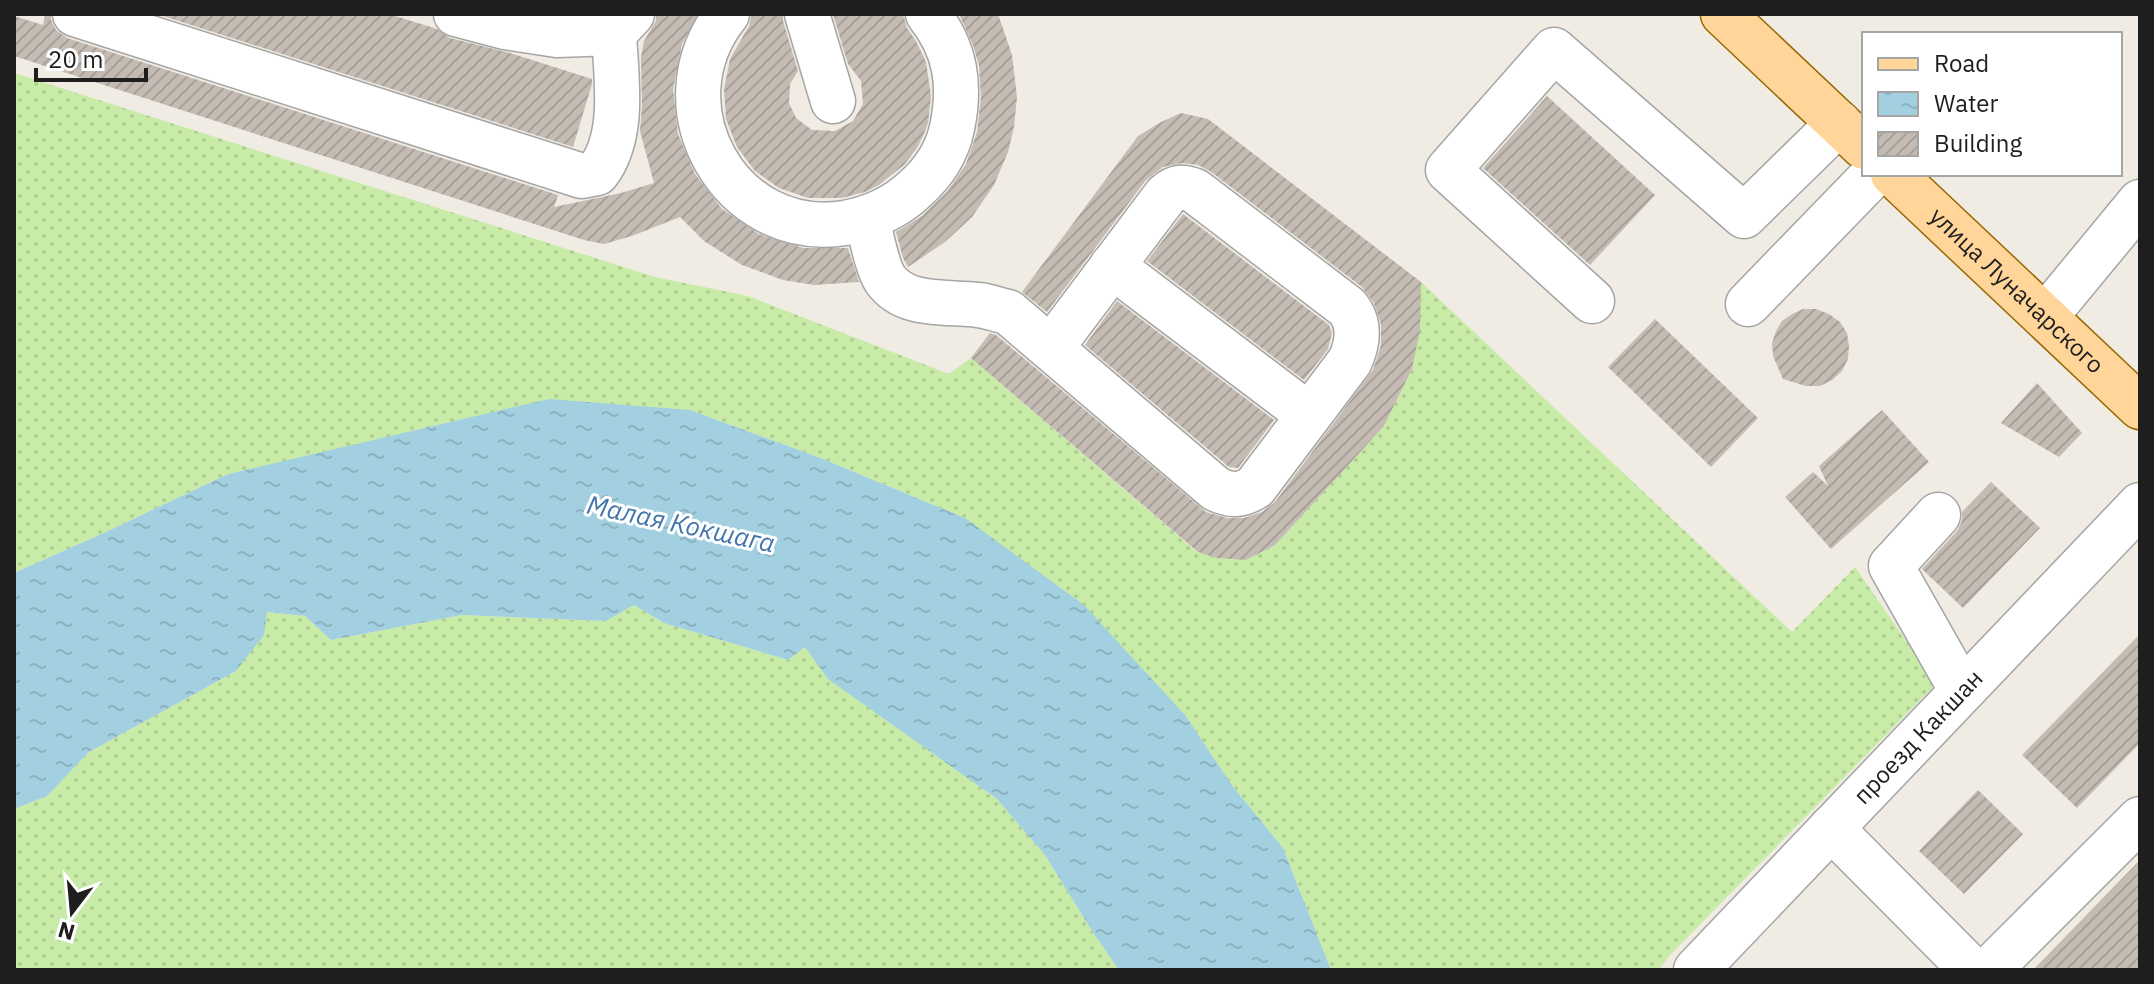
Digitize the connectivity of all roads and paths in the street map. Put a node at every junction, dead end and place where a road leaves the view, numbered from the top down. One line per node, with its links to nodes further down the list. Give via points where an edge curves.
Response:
1 (75, 14): 7 (street, via 582,176 597,173 611,146)
2 (456, 14): 7 (street, via 557,35)
3 (727, 14): 13 (street, via 713,31 700,67 697,106 706,144 726,177 755,203 790,220 829,225)
4 (807, 14): 8 (street)
5 (928, 14): 13 (street, via 954,65 957,103 949,141 921,184 902,202)
6 (1723, 14): 9 (main road)
7 (623, 24)
8 (833, 101)
9 (1851, 135): 15 (street, via 1744,216 1554,50 1448,170)
10 (1872, 176): 16 (street)
11 (1895, 176): 17 (main road, улица Луначарского)
12 (2140, 202): 17 (street)
13 (867, 219): 18 (street, via 883,276 891,286 911,299 1008,312)
14 (1112, 266): 18 (street); 20 (street); 20 (street, via 1174,188 1185,187 1208,200 1354,315 1356,347 1350,361)
15 (1592, 301)
16 (1748, 304)
17 (2045, 317): 19 (main road, улица Луначарского)
18 (1051, 348): 20 (street, via 1229,495 1255,487)
19 (2140, 407)
20 (1309, 415)
21 (2140, 505): 23 (street, проезд Какшан)
22 (1938, 515): 23 (street, via 1891,566)
23 (1962, 691): 25 (street, проезд Какшан)
24 (2140, 819): 28 (street)
25 (1831, 828): 26 (street, проезд Какшан); 27 (street)
26 (1696, 970)
27 (1972, 970)
28 (1989, 970)

